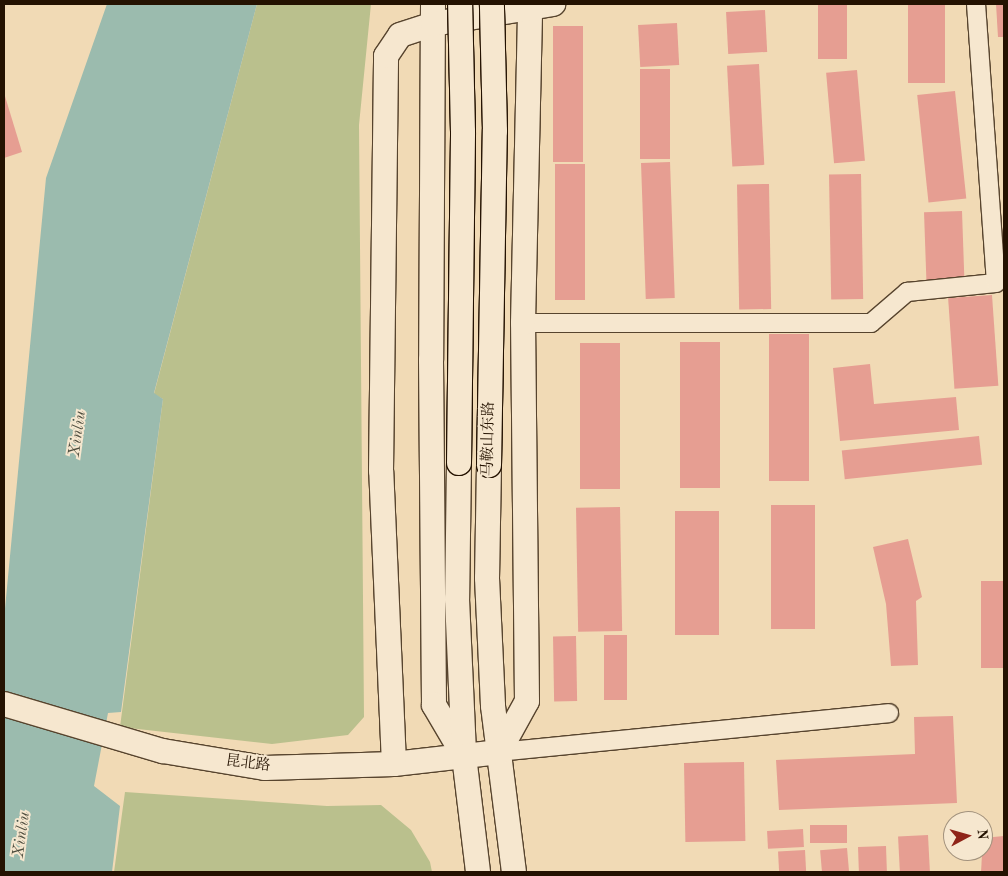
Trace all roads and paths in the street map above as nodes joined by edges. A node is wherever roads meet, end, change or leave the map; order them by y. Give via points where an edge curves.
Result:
1 (460, 4) edge
2 (492, 4) edge
3 (976, 4) edge
4 (538, 5) edge
5 (433, 14) edge
6 (523, 322) junction
7 (4, 704) edge
8 (889, 713) dead end
9 (499, 752) junction
10 (464, 756) junction
11 (394, 764) junction
12 (478, 872) edge
13 (514, 872) edge

1 - 10 main road, 马鞍山东路, bridge via 463,132 457,599
2 - 9 main road, 马鞍山东路, bridge via 495,131 488,578 493,706
3 - 6 street via 996,283 907,292 871,323
4 - 5 main road
4 - 6 main road
5 - 10 main road via 431,360 434,704
5 - 11 main road via 400,35 386,56 382,471
6 - 9 main road via 527,700
7 - 11 main road, 昆北路 via 163,751 265,768
8 - 9 street
9 - 10 main road, 昆北路
9 - 13 main road, 马鞍山东路
10 - 11 main road, 昆北路
10 - 12 main road, 马鞍山东路

